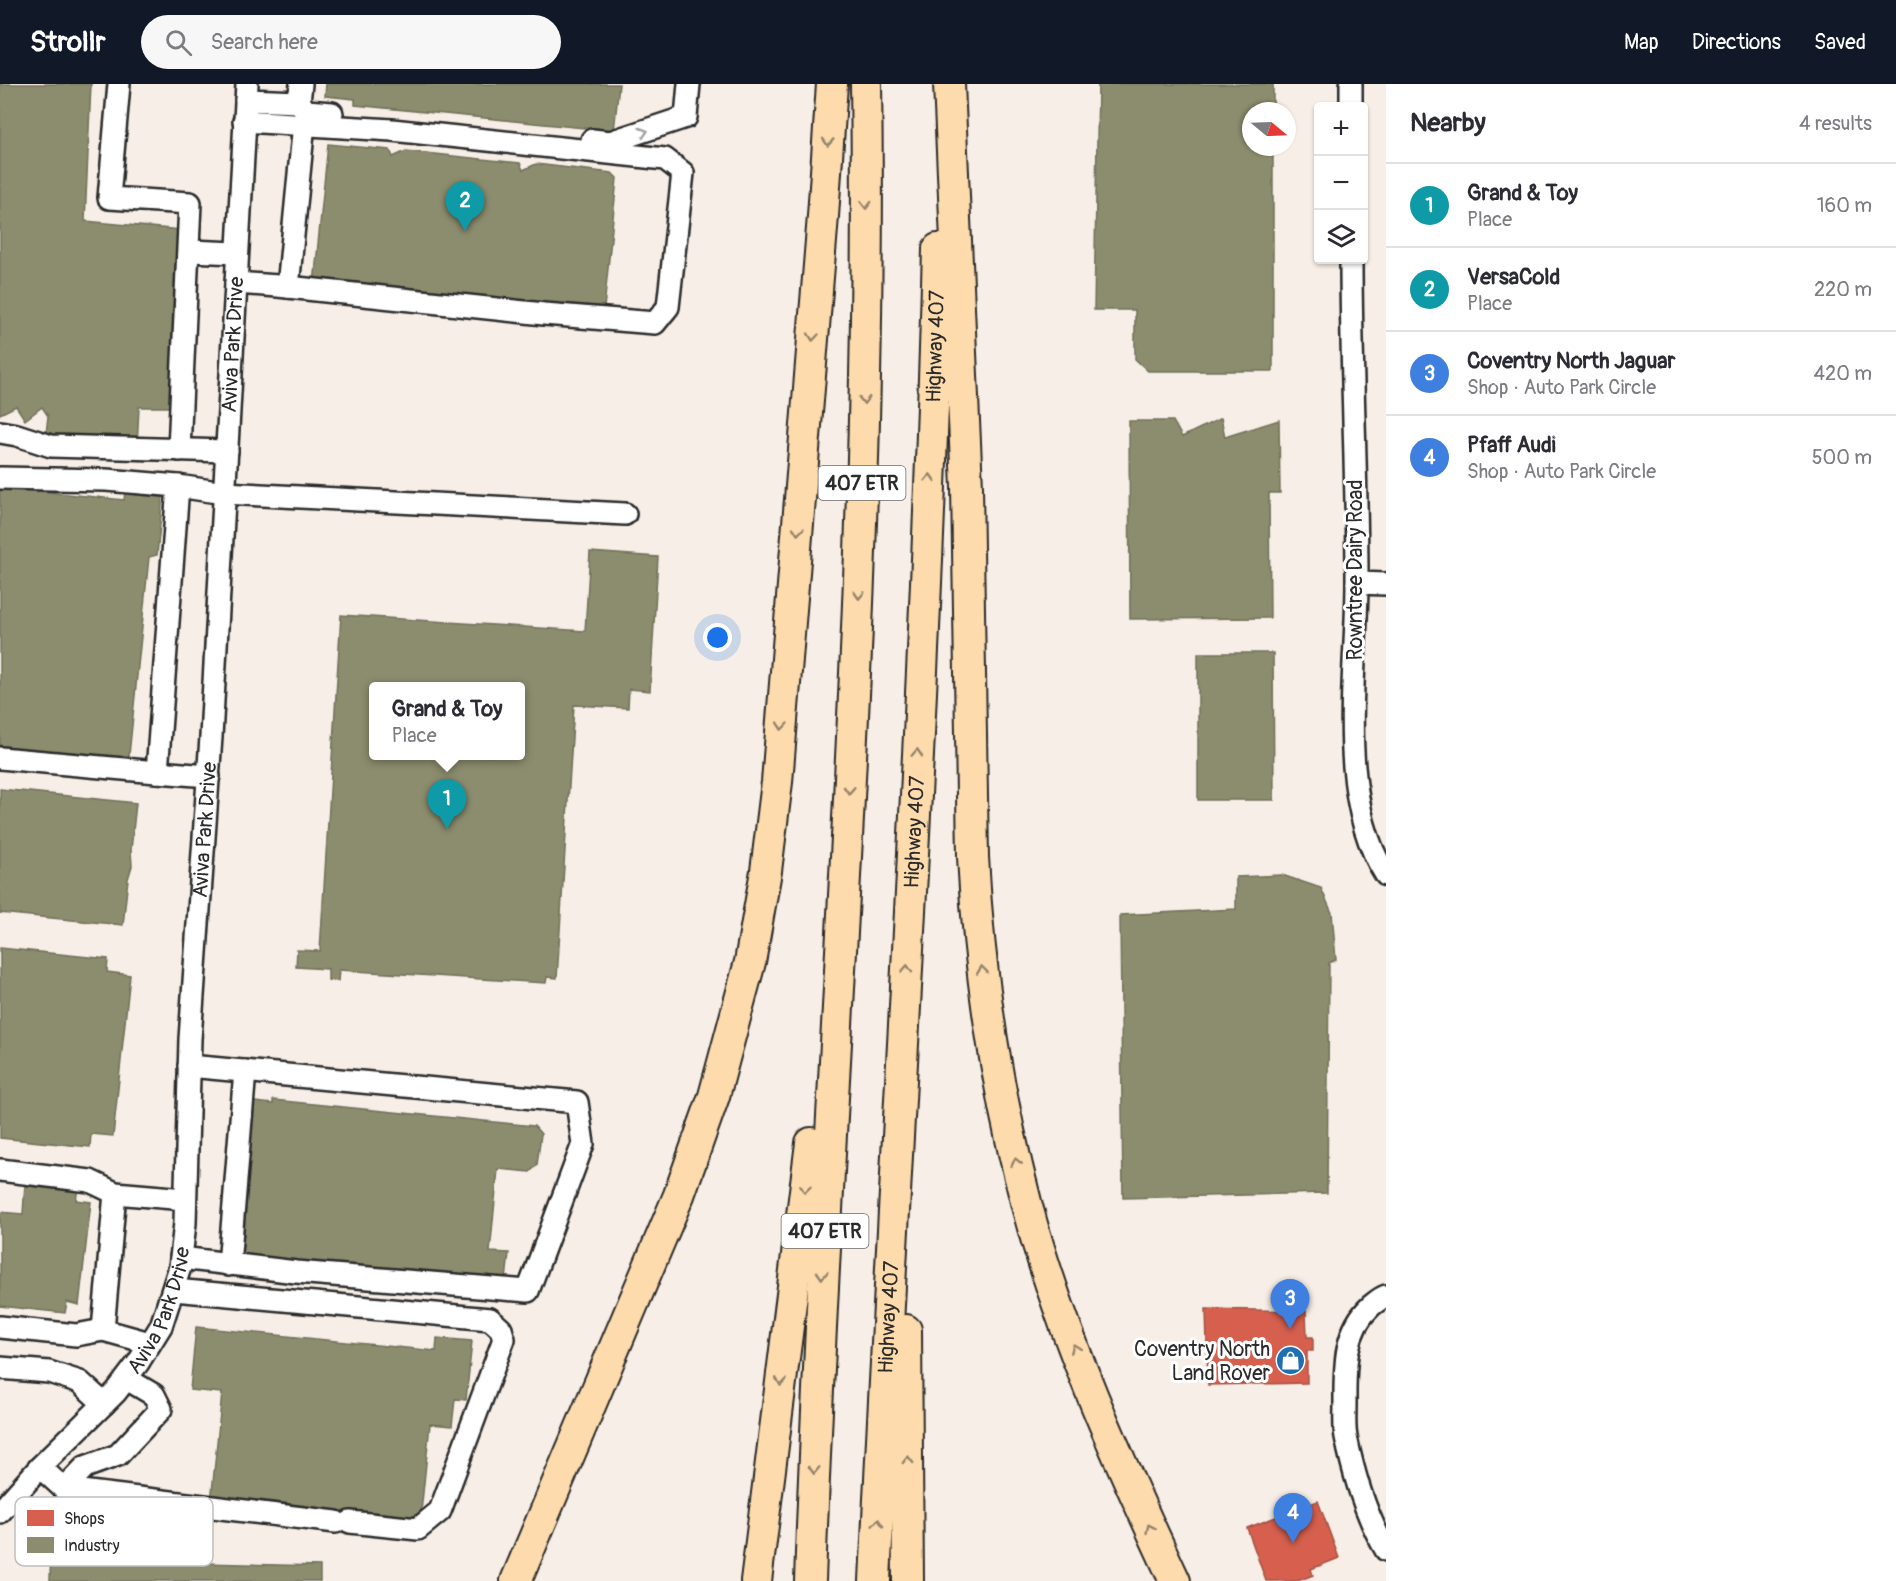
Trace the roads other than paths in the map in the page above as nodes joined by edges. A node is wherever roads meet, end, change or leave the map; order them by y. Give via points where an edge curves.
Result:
1 (119, 84) edge
2 (689, 84) edge
3 (832, 84) edge
4 (866, 84) edge
5 (942, 84) edge
6 (949, 84) edge
7 (1351, 84) edge
8 (246, 92) edge
9 (300, 93) edge
10 (1351, 102) edge
11 (244, 121) junction
12 (304, 123) junction
13 (189, 251) junction
14 (237, 253) junction
15 (1351, 264) edge
16 (236, 283) junction
17 (288, 287) junction
18 (0, 432) edge
19 (179, 450) junction
20 (227, 451) junction
21 (0, 478) edge
22 (178, 486) junction
23 (224, 493) junction
24 (625, 514) dead end
25 (1357, 583) junction
26 (1386, 584) edge
27 (0, 758) edge
28 (157, 772) junction
29 (208, 776) junction
30 (1386, 875) edge
31 (844, 881) junction
32 (904, 1027) junction
33 (189, 1066) junction
34 (244, 1071) junction
35 (0, 1170) edge
36 (115, 1193) junction
37 (185, 1198) junction
38 (181, 1258) junction
39 (229, 1265) junction
40 (174, 1290) junction
41 (1386, 1296) edge
42 (0, 1327) edge
43 (103, 1330) junction
44 (150, 1343) junction
45 (0, 1368) edge
46 (127, 1378) junction
47 (104, 1404) junction
48 (40, 1467) junction
49 (64, 1489) junction
50 (132, 1497) edge
51 (213, 1507) edge
52 (0, 1512) edge
53 (1386, 1550) edge
54 (516, 1581) edge
55 (756, 1581) edge
56 (810, 1581) edge
57 (875, 1581) edge
58 (908, 1581) edge
59 (1175, 1581) edge

1 - 13 street via 109,198 190,203
9 -> 2 street via 306,111 610,142 686,117
3 -> 54 highway via 777,782 750,962 714,1096 679,1195
4 -> 31 highway, 407 ETR via 863,455
32 -> 5 highway, Highway 407 / 407 ETR via 934,391
59 -> 6 highway via 1096,1401 1050,1279 1016,1161 987,1008 976,909 967,487
7 - 10 street
8 - 9 street
8 - 11 street, Aviva Park Drive
11 - 12 street
11 - 14 street, Aviva Park Drive
12 - 17 street
12 - 17 street via 665,159 683,173 668,308 655,323
13 - 14 street
13 - 19 street
14 - 16 street, Aviva Park Drive
15 - 25 street, Rowntree Dairy Road
16 - 17 street
16 - 20 street, Aviva Park Drive
18 - 19 street via 51,446
19 - 20 street
20 - 23 street, Aviva Park Drive
21 - 22 street
22 - 23 street
22 - 28 street
23 - 24 street
23 - 29 street, Aviva Park Drive
25 - 26 street
25 - 30 street, Rowntree Dairy Road via 1356,792 1365,830
27 - 28 street
28 - 29 street
29 - 33 street, Aviva Park Drive
31 -> 55 highway
31 -> 56 highway, 407 ETR
57 -> 32 highway, Highway 407 / 407 ETR
58 -> 32 highway
33 - 34 street
33 - 37 street, Aviva Park Drive
34 - 39 street
34 - 39 street via 577,1102 583,1144 528,1292
35 - 36 street via 90,1180
36 - 37 street
36 - 43 street
37 - 38 street, Aviva Park Drive
38 - 39 street
38 - 40 street, Aviva Park Drive
40 - 44 street, Aviva Park Drive via 161,1326
40 - 51 street via 490,1319 501,1329 504,1339 440,1511 418,1529
41 - 53 street via 1361,1315 1352,1334 1345,1384 1345,1434 1353,1468
42 - 43 street via 76,1335
43 - 44 street
44 - 46 street, Aviva Park Drive
45 - 47 street via 49,1372 80,1382
46 - 47 street, Aviva Park Drive
46 - 49 street via 154,1395 161,1409 118,1455 85,1467
47 - 48 street, Aviva Park Drive
48 - 49 street
48 - 52 street, Aviva Park Drive
49 - 50 street

